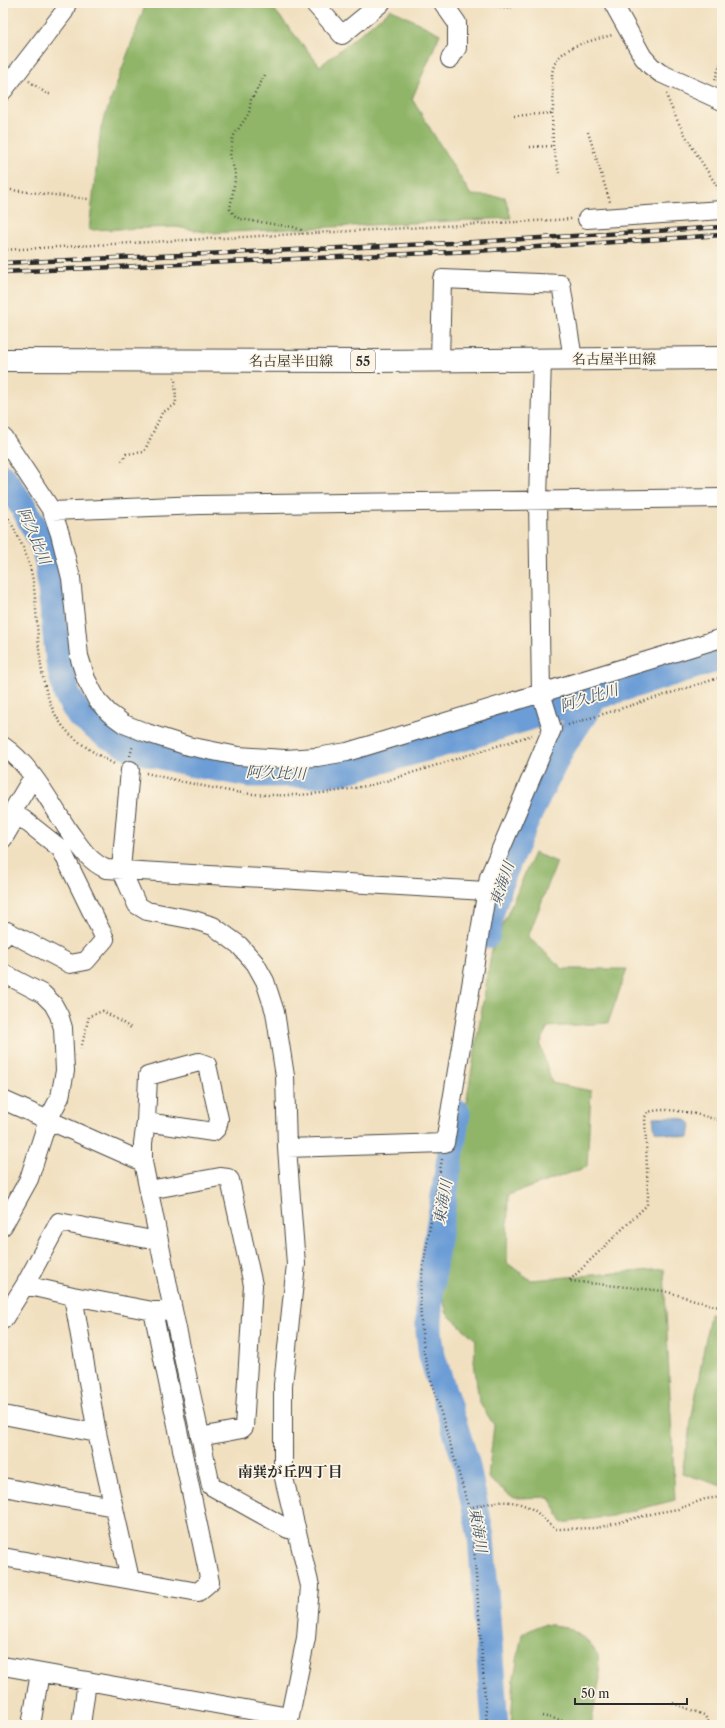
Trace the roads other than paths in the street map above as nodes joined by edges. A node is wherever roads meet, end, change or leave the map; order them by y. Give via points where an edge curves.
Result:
1 (68, 3) edge
2 (314, 3) edge
3 (381, 3) edge
4 (443, 3) edge
5 (612, 3) edge
6 (450, 59) dead end
7 (3, 91) edge
8 (715, 98) edge
9 (722, 210) edge
10 (586, 219) road end
11 (722, 358) edge
12 (542, 359) junction
13 (573, 359) junction
14 (3, 360) edge
15 (440, 360) junction
16 (3, 437) edge
17 (722, 498) edge
18 (538, 500) junction
19 (52, 511) junction
20 (722, 638) edge
21 (541, 693) junction
22 (3, 746) edge
23 (128, 769) road end
24 (33, 777) junction
25 (16, 817) junction
26 (3, 839) edge
27 (121, 869) junction
28 (486, 891) junction
29 (3, 938) edge
30 (3, 973) edge
31 (3, 1100) edge
32 (48, 1120) junction
33 (146, 1122) junction
34 (287, 1148) junction
35 (143, 1162) junction
36 (148, 1190) junction
37 (4, 1220) edge
38 (158, 1238) junction
39 (25, 1285) junction
40 (73, 1296) junction
41 (173, 1310) junction
42 (153, 1311) junction
43 (3, 1320) edge
44 (3, 1415) edge
45 (97, 1433) junction
46 (200, 1437) junction
47 (3, 1487) edge
48 (114, 1507) junction
49 (296, 1527) junction
50 (3, 1557) edge
51 (130, 1579) junction
52 (3, 1666) edge
53 (40, 1673) junction
54 (87, 1681) junction
55 (288, 1721) edge
56 (31, 1725) edge
57 (81, 1725) edge

1 - 7 street via 64,12
2 - 3 street via 342,35
4 - 6 street via 457,24 457,48
5 - 8 street via 643,57 660,73
9 - 10 street
11 - 13 main road, 名古屋半田線 / 55
12 - 13 main road, 名古屋半田線 / 55
12 - 15 main road, 名古屋半田線 / 55
12 - 18 street
13 - 15 street via 561,284 442,279
14 - 15 main road, 名古屋半田線 / 55
16 - 19 street
17 - 18 street
18 - 19 street via 200,505
18 - 21 street
19 - 21 street via 71,578 79,656 86,679 97,700 124,724 188,746 238,756 285,759 317,757 378,744
20 - 21 street
21 - 28 street via 552,729 489,877
22 - 24 street via 24,764
23 - 27 street
24 - 25 street via 15,808
24 - 27 street via 84,853 97,865 106,869
25 - 26 street
25 - 29 street via 23,819 61,849 105,939 86,961 70,964 7,931
27 - 28 street
27 - 34 street via 137,905 147,911 213,926 239,945 255,963 265,981 275,1012 285,1076
28 - 34 street via 444,1143
30 - 32 street via 43,994 53,1004 63,1028 65,1071 60,1097
31 - 32 street
32 - 35 street
32 - 37 street via 29,1179
33 - 33 street via 213,1132 219,1119 207,1065 199,1062 148,1076
33 - 35 street
34 - 49 street via 296,1264 283,1385 283,1474
35 - 36 street
36 - 38 street
36 - 46 street via 220,1177 228,1178 253,1285 244,1427
38 - 39 street via 147,1239 59,1222
38 - 41 street
39 - 40 street
39 - 43 street
40 - 42 street
40 - 45 street
41 - 42 street
41 - 46 street
42 - 51 street via 210,1582 198,1592
44 - 45 street
45 - 48 street
46 - 49 street via 211,1486 288,1529
47 - 48 street
48 - 51 street
49 - 55 street via 310,1586 306,1638
50 - 51 street
52 - 53 street
53 - 54 street
53 - 56 street
54 - 55 street
54 - 57 street

